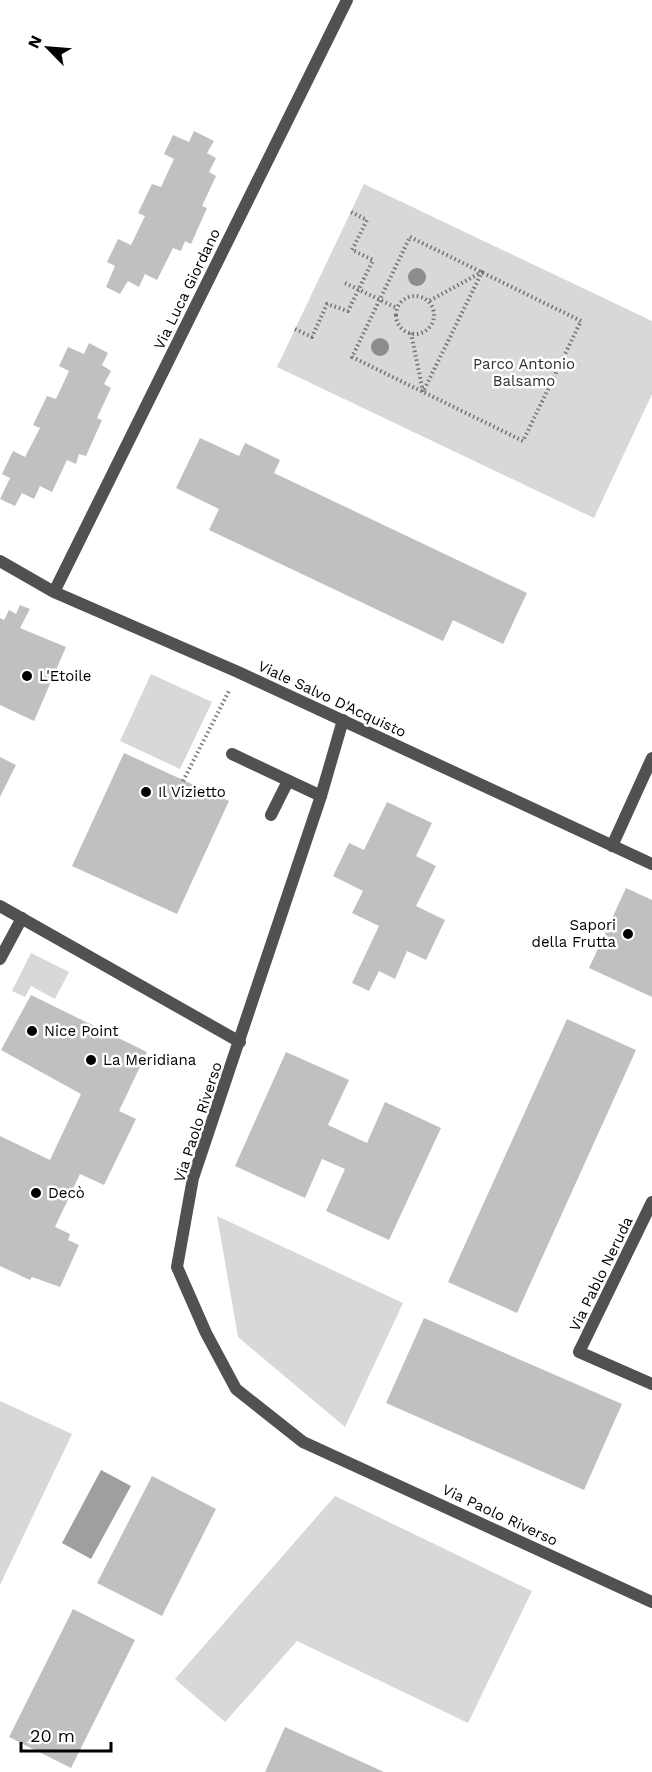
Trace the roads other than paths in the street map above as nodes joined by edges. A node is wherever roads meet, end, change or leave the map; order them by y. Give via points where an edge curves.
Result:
1 (347, 0) edge
2 (0, 561) edge
3 (54, 592) junction
4 (343, 720) junction
5 (232, 754) dead end
6 (652, 758) edge
7 (288, 781) junction
8 (321, 796) junction
9 (271, 815) dead end
10 (612, 846) junction
11 (652, 864) edge
12 (0, 906) edge
13 (21, 918) junction
14 (0, 959) edge
15 (240, 1042) junction
16 (652, 1202) edge
17 (652, 1384) edge
18 (652, 1602) edge

1 - 3 street, Via Luca Giordano
2 - 3 street, Viale Salvo D'Acquisto
3 - 4 street, Viale Salvo D'Acquisto
4 - 8 street, Via Paolo Riverso
4 - 10 street, Viale Salvo D'Acquisto
5 - 7 street
6 - 10 street
7 - 8 street
7 - 9 street
8 - 15 street, Via Paolo Riverso
10 - 11 street, Viale Salvo D'Acquisto
12 - 13 street
13 - 14 street
13 - 15 street
15 - 18 street, Via Paolo Riverso via 193,1178 177,1267 236,1389 303,1442
16 - 17 street, Via Pablo Neruda via 579,1352

